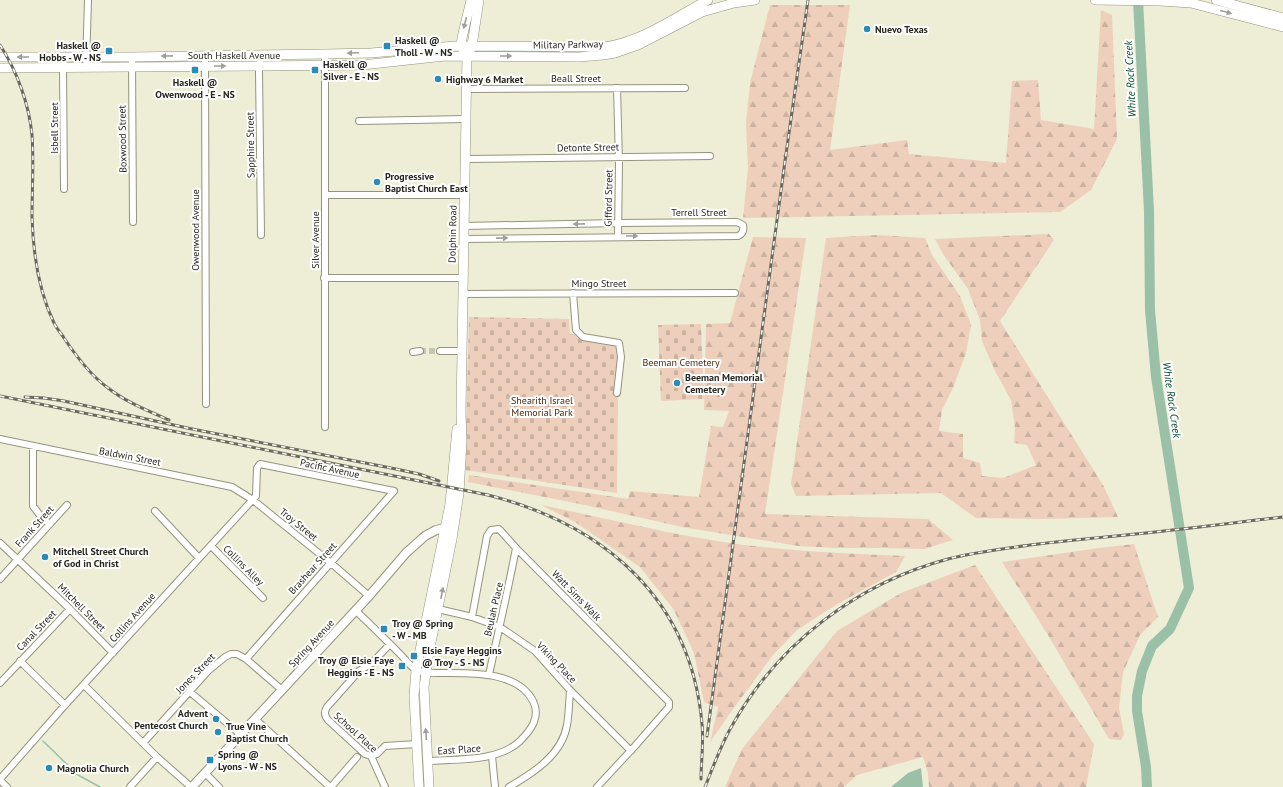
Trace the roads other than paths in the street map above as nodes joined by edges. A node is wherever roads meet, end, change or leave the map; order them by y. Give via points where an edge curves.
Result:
1 (88, 0) edge
2 (471, 0) edge
3 (479, 0) edge
4 (708, 0) edge
5 (755, 0) edge
6 (1095, 0) edge
7 (1099, 0) edge
8 (1216, 0) edge
9 (1160, 1) edge
10 (696, 6) edge
11 (1283, 18) edge
12 (1283, 28) edge
13 (461, 46) junction
14 (472, 46) junction
15 (371, 53) junction
16 (325, 54) junction
17 (261, 55) junction
18 (87, 56) junction
19 (204, 56) junction
20 (467, 56) junction
21 (0, 57) edge
22 (63, 57) junction
23 (132, 61) junction
24 (371, 64) junction
25 (325, 65) junction
26 (86, 66) junction
27 (204, 66) junction
28 (260, 66) junction
29 (63, 67) junction
30 (0, 68) edge
31 (617, 88) junction
32 (685, 88) dead end
33 (466, 89) junction
34 (466, 119) junction
35 (358, 121) dead end
36 (710, 156) dead end
37 (618, 157) junction
38 (465, 159) junction
39 (64, 189) dead end
40 (325, 195) junction
41 (464, 195) junction
42 (133, 222) dead end
43 (618, 223) junction
44 (464, 226) junction
45 (261, 234) dead end
46 (618, 236) junction
47 (463, 239) junction
48 (324, 278) junction
49 (463, 278) junction
50 (573, 293) junction
51 (735, 293) dead end
52 (462, 294) junction
53 (440, 351) tunnel mouth
54 (462, 351) junction
55 (617, 393) dead end
56 (206, 404) dead end
57 (325, 427) dead end
58 (0, 439) edge
59 (33, 446) junction
60 (394, 491) joint
61 (253, 500) junction
62 (67, 505) dead end
63 (155, 511) dead end
64 (50, 524) junction
65 (450, 527) junction
66 (0, 543) edge
67 (211, 546) junction
68 (516, 548) junction
69 (200, 558) junction
70 (18, 559) junction
71 (331, 563) junction
72 (0, 579) edge
73 (369, 596) junction
74 (263, 598) dead end
75 (429, 607) junction
76 (70, 609) junction
77 (438, 609) junction
78 (355, 610) junction
79 (472, 617) junction
80 (500, 627) junction
81 (390, 644) junction
82 (113, 653) junction
83 (246, 659) junction
84 (20, 661) junction
85 (421, 671) junction
86 (489, 675) junction
87 (0, 683) edge
88 (84, 685) junction
89 (282, 690) junction
90 (570, 690) junction
91 (190, 692) junction
92 (65, 705) junction
93 (255, 719) junction
94 (240, 734) junction
95 (143, 743) junction
96 (417, 744) junction
97 (632, 750) junction
98 (371, 756) junction
99 (492, 756) junction
100 (157, 757) junction
101 (357, 757) dead end
102 (428, 761) junction
103 (204, 773) junction
104 (0, 780) edge
105 (7, 787) edge
106 (130, 787) edge
107 (191, 787) edge
108 (219, 787) edge
109 (330, 787) edge
110 (386, 787) edge
111 (419, 787) edge
112 (429, 787) edge
113 (495, 787) edge
114 (509, 787) edge
115 (597, 787) edge

1 - 18 street
2 -> 13 main road
3 - 14 main road, Dolphin Road
4 - 10 main road, Military Parkway
5 - 10 main road, Military Parkway
6 - 7 main road
7 - 9 main road
8 - 11 main road
9 -> 12 main road via 1191,3
10 - 14 main road, Military Parkway via 643,36 605,47
20 -> 10 main road, Military Parkway via 579,56 615,53 646,41
13 - 14 main road, Military Parkway
13 - 15 main road, South Haskell Avenue
13 - 20 main road
14 - 20 main road, Dolphin Road
15 -> 16 main road, South Haskell Avenue
15 - 24 main road
16 - 17 main road, South Haskell Avenue
16 - 25 street, Silver Avenue
17 - 19 main road, South Haskell Avenue
17 - 28 street, Sapphire Street
18 - 22 main road, South Haskell Avenue
18 - 23 main road, South Haskell Avenue
18 - 26 street
19 -> 23 main road, South Haskell Avenue
19 - 27 street, Owenwood Avenue
20 - 24 main road, South Haskell Avenue
20 - 33 main road, Dolphin Road
22 -> 21 main road, South Haskell Avenue
22 - 29 main road
23 - 26 main road, South Haskell Avenue
23 - 27 main road, South Haskell Avenue
23 - 42 street, Boxwood Street
24 - 25 main road, South Haskell Avenue
25 - 28 main road, South Haskell Avenue
25 - 40 street, Silver Avenue
26 - 29 main road, South Haskell Avenue
27 -> 28 main road, South Haskell Avenue
27 - 56 street, Owenwood Avenue
28 - 45 street, Sapphire Street
29 - 30 main road, South Haskell Avenue
29 - 39 street, Isbell Street
31 - 32 street, Beall Street
31 - 33 street, Beall Street
31 - 37 street, Gifford Street
33 - 34 main road, Dolphin Road
34 - 35 street
34 - 38 main road, Dolphin Road
36 - 37 street, Detonte Street
37 - 38 street, Detonte Street
37 - 43 street, Gifford Street
38 - 41 main road, Dolphin Road
40 - 41 street
40 - 48 street, Silver Avenue
41 - 44 main road, Dolphin Road
43 -> 44 street, Terrell Street
43 - 46 street, Gifford Street
46 -> 43 street, Terrell Street via 738,236 744,230 743,225 737,222
44 - 47 main road, Dolphin Road
47 -> 46 street, Terrell Street
47 - 49 main road, Dolphin Road
48 - 49 street
48 - 57 street, Silver Avenue
49 - 52 main road, Dolphin Road
50 - 51 street, Mingo Street
50 - 52 street, Mingo Street
50 - 55 street via 576,330 583,337 619,343 621,357
52 - 54 main road, Dolphin Road
53 - 54 street
54 - 65 main road, Dolphin Road via 459,492
58 - 59 street, Baldwin Street
59 - 61 street, Baldwin Street via 232,486
59 - 64 street via 33,506
60 - 61 street, Pacific Avenue via 262,464 256,468 257,494
60 - 71 street, Brashear Street
61 - 67 street, Collins Avenue
61 - 71 street, Troy Street
62 - 64 street, Frank Street
63 - 69 street
64 - 70 street, Frank Street
65 - 73 street, Spring Avenue via 421,540 406,553
65 - 75 main road
77 -> 65 main road
66 - 70 street, Mitchell Street
67 - 69 street, Collins Avenue
67 - 74 street, Collins Alley
68 - 79 street, Watt Sims Walk via 499,529 488,532
68 - 80 street, Beulah Place
68 - 97 street, Watt Sims Walk via 669,702 669,707
69 - 82 street, Collins Avenue
70 - 72 street, Frank Street
70 - 76 street, Mitchell Street
71 - 73 street, Troy Street
71 - 83 street, Brashear Street
73 - 78 street, Spring Avenue
75 - 77 street, Viking Place
75 - 85 main road
76 - 82 street, Mitchell Street
76 - 84 street, Canal Street
77 - 79 street, Viking Place
77 - 85 main road
78 - 81 street
78 - 89 street, Spring Avenue
79 - 80 street, Viking Place
80 - 86 street, Beulah Place
80 - 90 street, Viking Place via 535,651
81 - 85 street
81 - 98 street, School Place via 372,663 359,671 325,712 328,720 364,754
82 - 88 street, Collins Avenue
83 - 89 street
83 - 91 street, Jones Street via 237,654 225,657 208,671
84 - 87 street, Canal Street
84 - 92 street
85 - 86 street, East Place
85 - 96 main road via 414,696
102 -> 85 main road
86 - 99 street, East Place via 508,680 522,688 530,696 536,710 534,724 523,738 504,752
88 - 92 street, Collins Avenue
88 - 95 street
89 - 93 street, Spring Avenue
90 - 97 street, Viking Place
90 - 114 street via 567,726 560,744 531,774
91 - 94 street
91 - 95 street, Jones Street
92 - 104 street, Collins Avenue
93 - 94 street, Spring Avenue
93 - 109 street
94 - 103 street, Spring Avenue
95 - 100 street
96 - 98 street via 385,746
96 - 111 main road
97 - 115 street
98 - 110 street, School Place
99 - 102 street, East Place
99 - 113 street
100 - 106 street
100 - 107 street
101 - 109 street
102 - 112 main road
103 - 107 street, Spring Avenue
103 - 108 street
104 - 105 street

